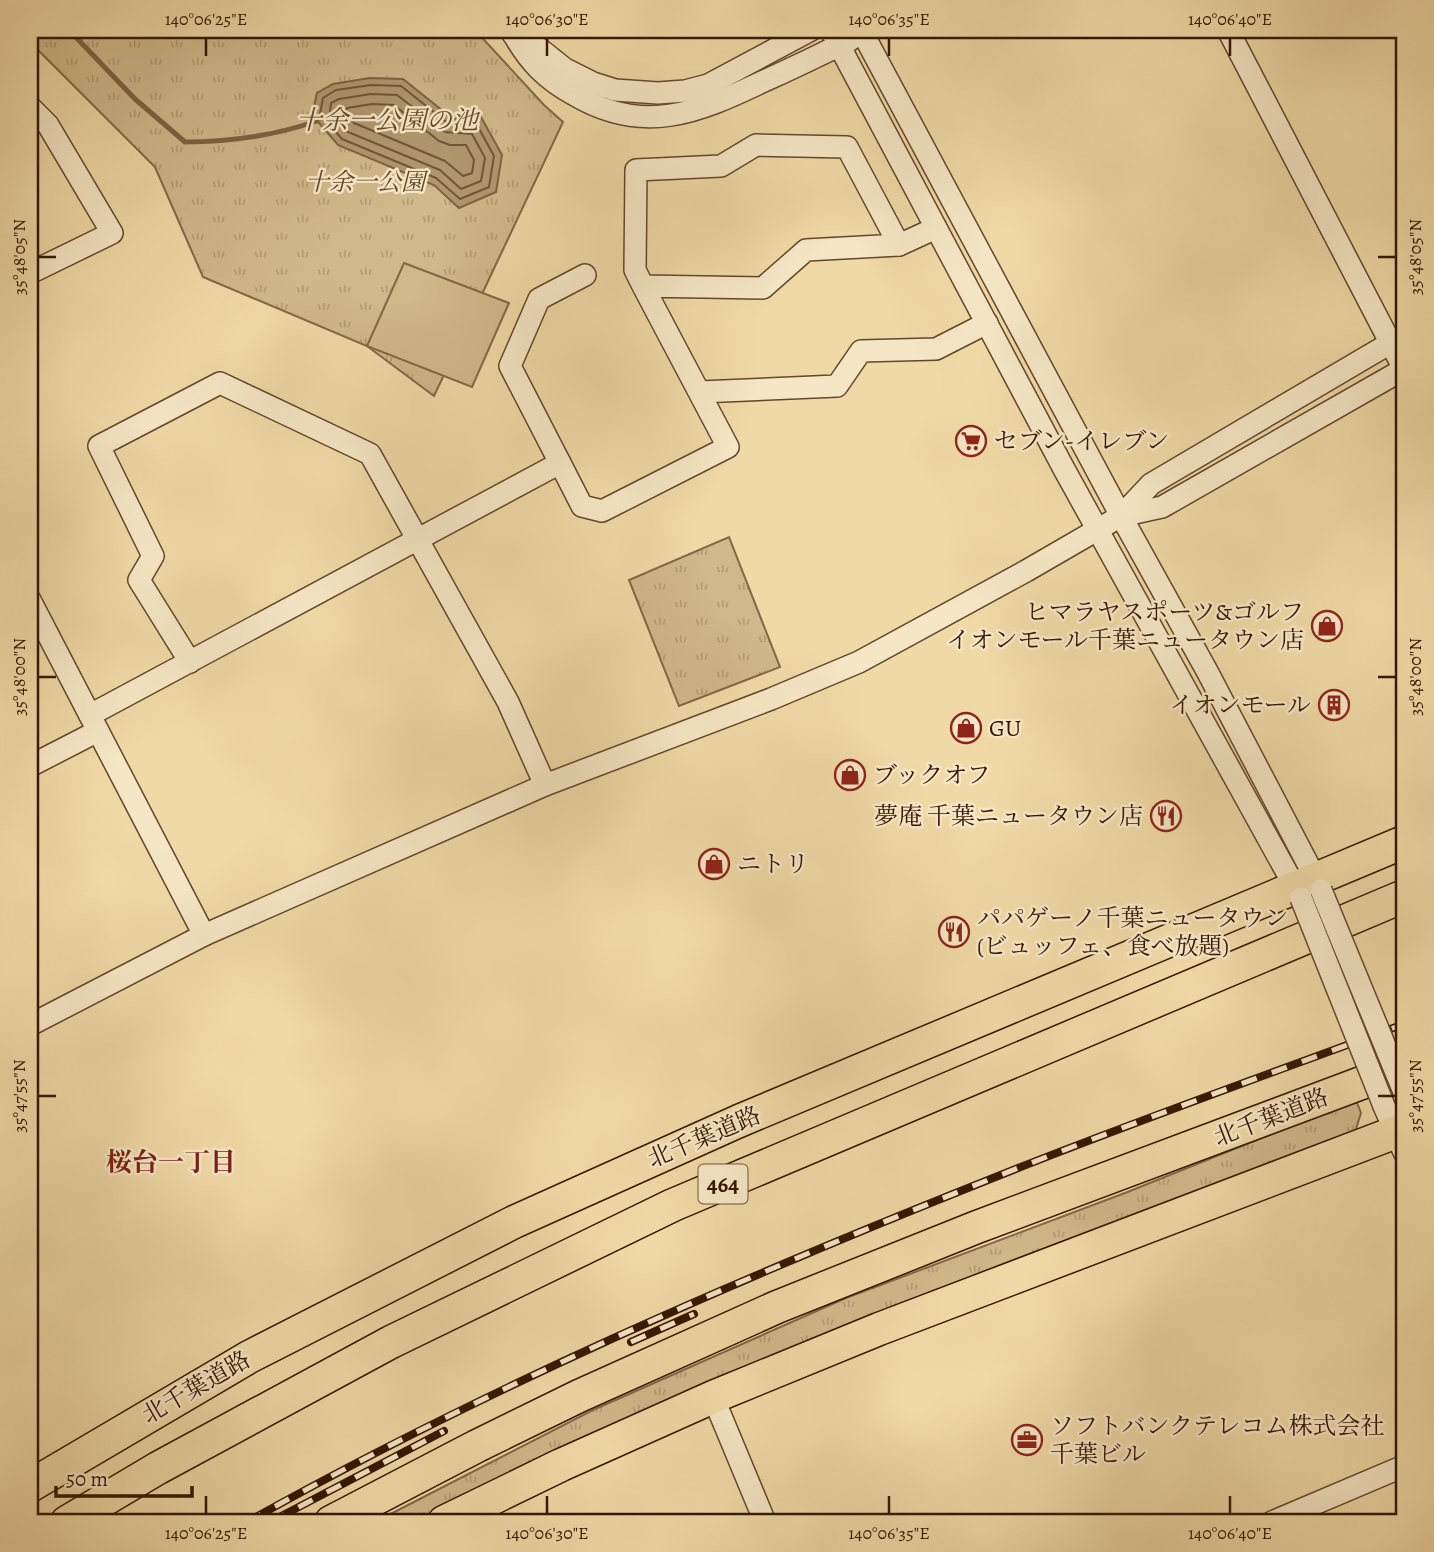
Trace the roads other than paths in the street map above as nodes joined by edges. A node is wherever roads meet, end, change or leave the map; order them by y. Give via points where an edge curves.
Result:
1 (811, 30) edge
2 (1228, 30) edge
3 (865, 31) edge
4 (512, 32) edge
5 (836, 37) edge
6 (30, 107) edge
7 (936, 228) junction
8 (899, 245) junction
9 (30, 273) edge
10 (585, 275) dead end
11 (643, 286) junction
12 (987, 323) junction
13 (1397, 339) edge
14 (1404, 369) edge
15 (700, 392) junction
16 (560, 463) junction
17 (1121, 516) junction
18 (1098, 530) junction
19 (419, 541) junction
20 (30, 600) edge
21 (190, 662) junction
22 (94, 723) junction
23 (30, 766) edge
24 (545, 785) junction
25 (1404, 842) edge
26 (1308, 888) junction
27 (1404, 896) edge
28 (204, 935) junction
29 (30, 1025) edge
30 (1404, 1067) edge
31 (1404, 1092) edge
32 (1397, 1130) edge
33 (713, 1396) junction
34 (1404, 1466) edge
35 (30, 1486) edge
36 (67, 1522) edge
37 (331, 1522) edge
38 (444, 1522) edge
39 (765, 1522) edge
40 (1272, 1522) edge

1 - 4 street via 708,85 658,93 615,90 593,83
2 - 13 street
3 - 5 street
3 - 17 street
4 - 5 street via 526,56 556,84 603,109 650,118 678,116 715,105
5 - 7 street
6 - 9 street via 48,125 112,233
7 - 8 street
7 - 12 street
8 - 11 street via 806,250 763,288
8 - 11 street via 847,147 756,145 721,166 636,170 635,270
10 - 16 street via 539,299 510,366
11 - 15 street
12 - 15 street via 936,349 860,351 837,386
12 - 18 street
13 - 14 street
13 - 17 street via 1151,484
14 - 17 street via 1162,508
15 - 16 street via 729,447 602,511 582,506
16 - 19 street
17 - 18 street
17 - 26 street via 1207,671
18 - 24 street via 859,662
18 - 26 street
19 - 21 street
19 - 21 street via 370,454 220,383 99,446 153,556 139,580
19 - 24 street via 508,702
20 - 22 street
21 - 22 street
22 - 23 street
22 - 28 street
24 - 28 street
25 - 26 highway, 北千葉道路 / 464
26 - 31 street, bridge
26 - 32 street, bridge
26 - 35 highway, 北千葉道路 / 464 via 752,1116 514,1222 249,1357
27 - 36 highway, 北千葉道路 / 464 via 673,1205 379,1348
28 - 29 street
30 - 37 highway, 北千葉道路 via 777,1307 579,1396
32 - 33 highway
33 - 38 highway
33 - 39 street
34 - 40 street

